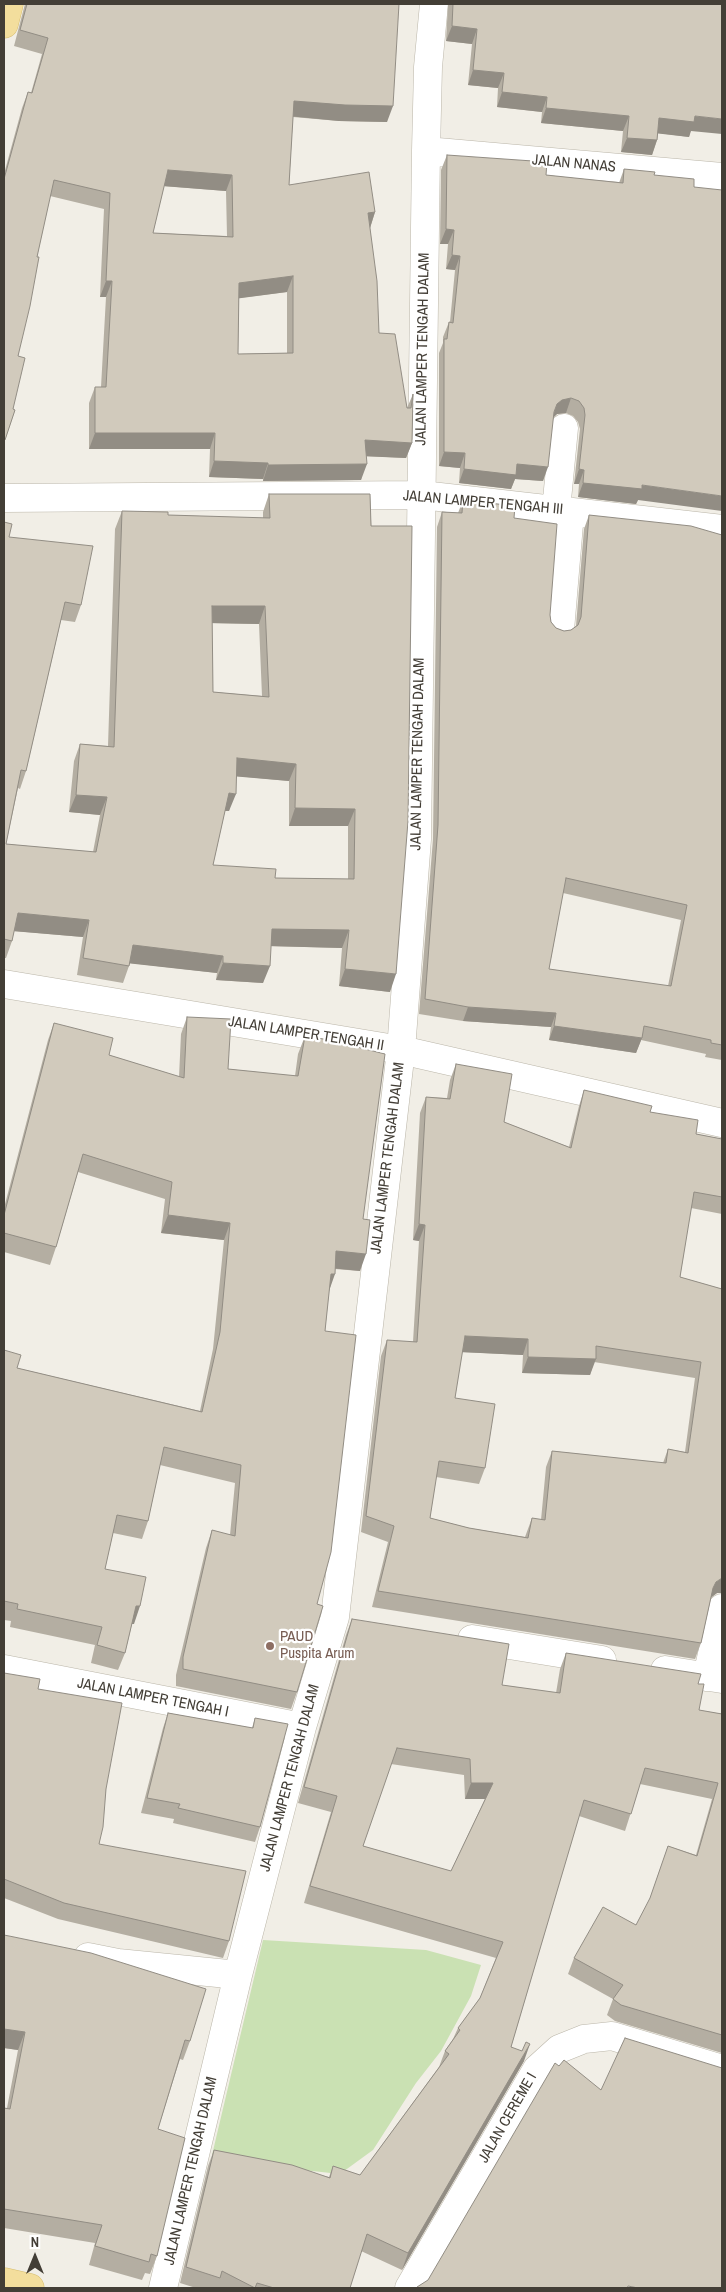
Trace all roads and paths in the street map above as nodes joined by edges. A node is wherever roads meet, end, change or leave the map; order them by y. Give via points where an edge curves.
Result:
1 (9, 4) edge
2 (434, 4) edge
3 (4, 24) edge
4 (426, 151) junction
5 (722, 177) edge
6 (564, 428) dead end
7 (422, 495) junction
8 (4, 498) edge
9 (563, 511) junction
10 (722, 529) edge
11 (560, 630) edge
12 (4, 984) edge
13 (401, 1050) junction
14 (722, 1122) edge
15 (722, 1608) edge
16 (335, 1617) junction
17 (364, 1621) edge
18 (451, 1635) edge
19 (4, 1669) edge
20 (715, 1678) edge
21 (302, 1726) junction
22 (61, 1951) edge
23 (238, 1975) junction
24 (722, 2069) edge
25 (4, 2282) edge
26 (30, 2288) edge
27 (163, 2288) edge
28 (409, 2288) edge

1 - 3 main road
2 - 4 street, JALAN LAMPER TENGAH DALAM via 428,67
4 - 5 street, JALAN NANAS
4 - 7 street, JALAN LAMPER TENGAH DALAM
6 - 9 street
7 - 8 street, JALAN LAMPER TENGAH III
7 - 9 street, JALAN LAMPER TENGAH III
7 - 13 street, JALAN LAMPER TENGAH DALAM via 418,839
9 - 10 street, JALAN LAMPER TENGAH III
9 - 11 street
12 - 13 street, JALAN LAMPER TENGAH II
13 - 14 street, JALAN LAMPER TENGAH II
13 - 16 street, JALAN LAMPER TENGAH DALAM
15 - 20 street
16 - 17 street
16 - 21 street, JALAN LAMPER TENGAH DALAM
18 - 20 street
19 - 21 street, JALAN LAMPER TENGAH I
21 - 23 street, JALAN LAMPER TENGAH DALAM
22 - 23 street via 118,1963
23 - 27 street, JALAN LAMPER TENGAH DALAM
24 - 28 street, JALAN CEREME I via 612,2036 584,2039 559,2049 537,2068
25 - 26 main road

